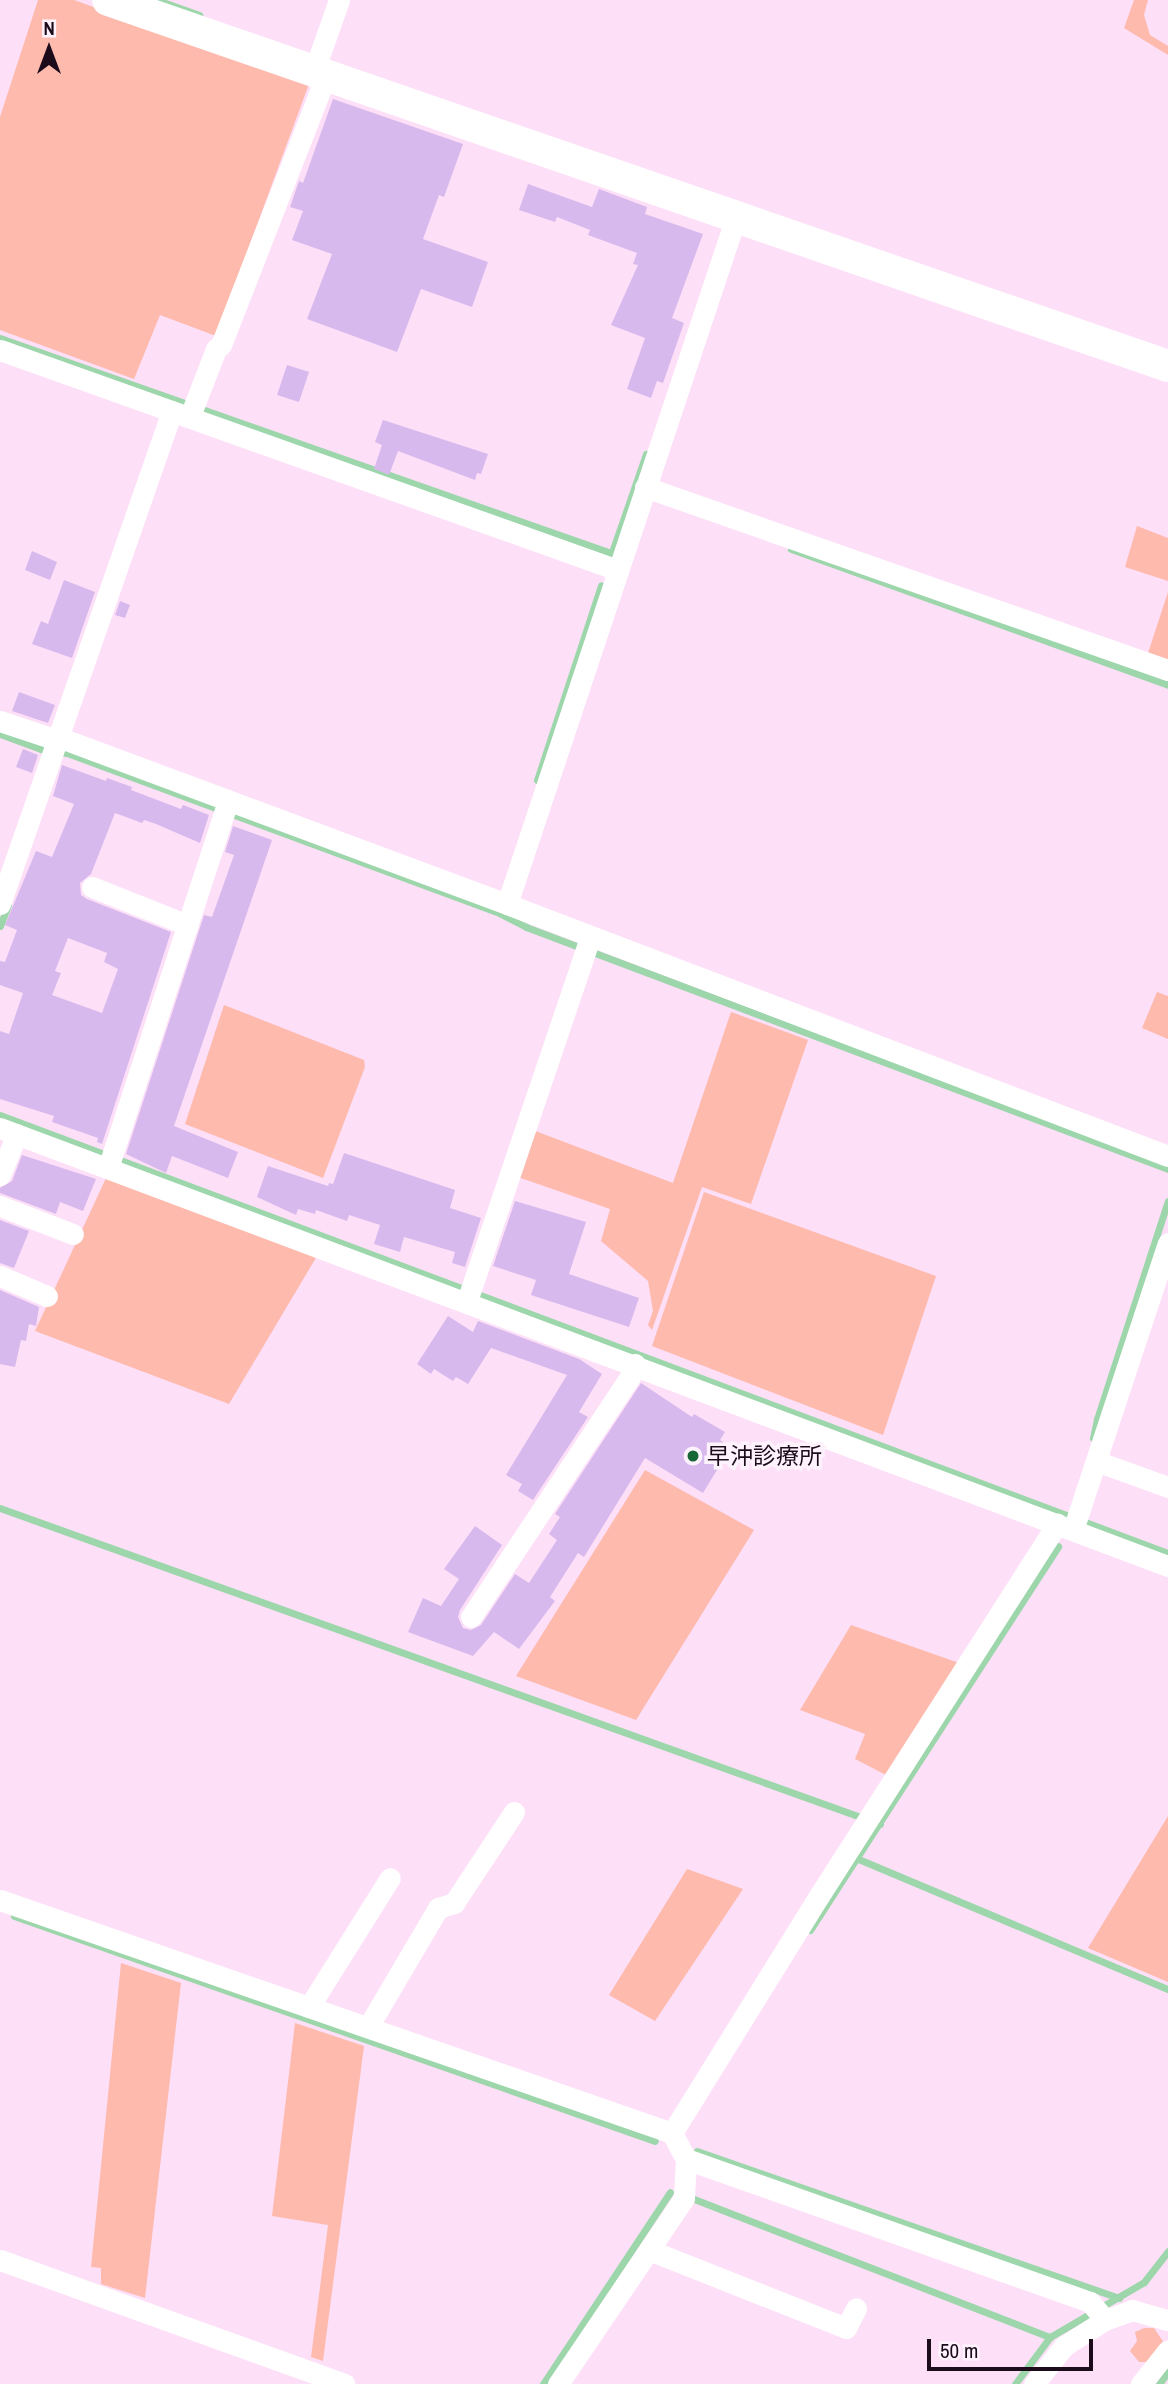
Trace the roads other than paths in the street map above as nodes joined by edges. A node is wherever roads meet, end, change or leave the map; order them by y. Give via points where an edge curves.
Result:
1 (108, 0) edge
2 (340, 0) edge
3 (320, 74) junction
4 (736, 217) junction
5 (0, 350) edge
6 (1168, 366) edge
7 (186, 409) junction
8 (645, 487) junction
9 (618, 570) junction
10 (1168, 670) edge
11 (0, 721) edge
12 (59, 744) junction
13 (226, 807) junction
14 (92, 887) dead end
15 (0, 904) edge
16 (507, 904) junction
17 (188, 925) junction
18 (587, 946) junction
19 (8, 1131) edge
20 (1168, 1156) edge
21 (111, 1161) junction
22 (0, 1175) edge
23 (0, 1206) edge
24 (73, 1234) dead end
25 (1168, 1243) edge
26 (0, 1276) edge
27 (469, 1294) junction
28 (47, 1296) dead end
29 (635, 1364) junction
30 (1096, 1461) junction
31 (1168, 1488) edge
32 (1071, 1523) junction
33 (1168, 1566) edge
34 (471, 1617) dead end
35 (514, 1812) dead end
36 (390, 1878) dead end
37 (0, 1900) edge
38 (309, 2007) junction
39 (368, 2027) junction
40 (672, 2133) junction
41 (686, 2159) junction
42 (649, 2250) junction
43 (0, 2260) edge
44 (856, 2308) dead end
45 (1100, 2313) junction
46 (1168, 2320) edge
47 (1168, 2350) edge
48 (344, 2384) edge
49 (558, 2384) edge
50 (1034, 2384) edge
51 (1141, 2384) edge

1 - 3 street
2 - 3 street
3 - 4 street
3 - 7 street via 221,345
4 - 6 street
4 - 8 street
5 - 7 street
7 - 9 street
7 - 12 street
8 - 9 street
8 - 10 street
9 - 16 street
11 - 12 street
12 - 13 street
12 - 15 street
13 - 16 street
13 - 17 street
14 - 17 street
16 - 18 street
17 - 21 street
18 - 20 street
18 - 27 street
19 - 21 street
19 - 22 street
21 - 27 street
23 - 24 street
25 - 30 street
26 - 28 street
27 - 29 street
29 - 32 street
29 - 34 street
30 - 31 street
30 - 32 street
32 - 33 street
32 - 40 street via 819,1896
35 - 39 street via 454,1903 438,1908
36 - 38 street
37 - 38 street
38 - 39 street
39 - 40 street
40 - 41 street
41 - 42 street via 684,2198
41 - 45 street
42 - 44 street via 846,2328
42 - 49 street
43 - 48 street
45 - 46 street via 1132,2310
45 - 50 street via 1064,2346
47 - 51 street

